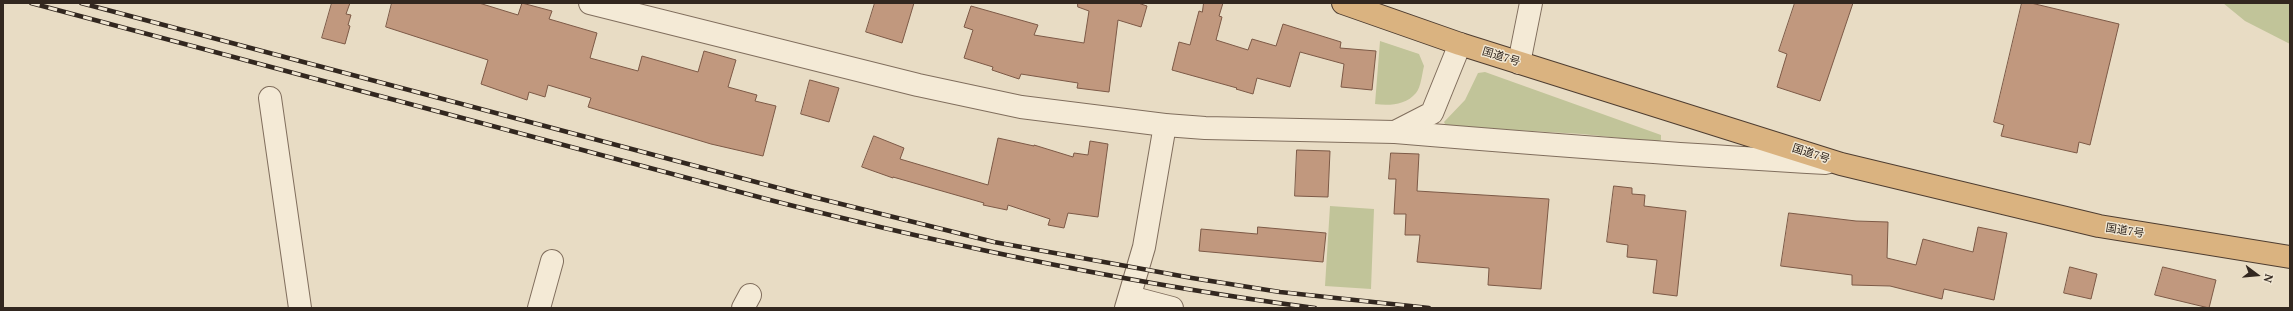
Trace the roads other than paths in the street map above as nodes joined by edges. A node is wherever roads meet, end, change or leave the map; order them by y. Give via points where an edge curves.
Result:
1 (590, 3) edge
2 (1343, 3) edge
3 (1531, 3) edge
4 (1460, 44) junction
5 (1518, 63) junction
6 (270, 98) dead end
7 (1164, 125) junction
8 (1394, 132) junction
9 (1841, 164) junction
10 (2290, 257) edge
11 (552, 261) dead end
12 (1128, 302) edge
13 (300, 308) edge
14 (539, 308) edge
15 (1172, 308) edge

1 - 7 street via 918,85 1021,107
2 - 4 highway, 国道7号
3 - 5 street
4 - 5 highway, 国道7号
4 - 8 street via 1432,113
5 - 9 highway, 国道7号
6 - 13 street
7 - 8 street
7 - 12 street via 1144,247
8 - 9 street via 1652,150 1711,157
9 - 10 highway, 国道7号 via 2099,226
11 - 14 street
12 - 15 street

